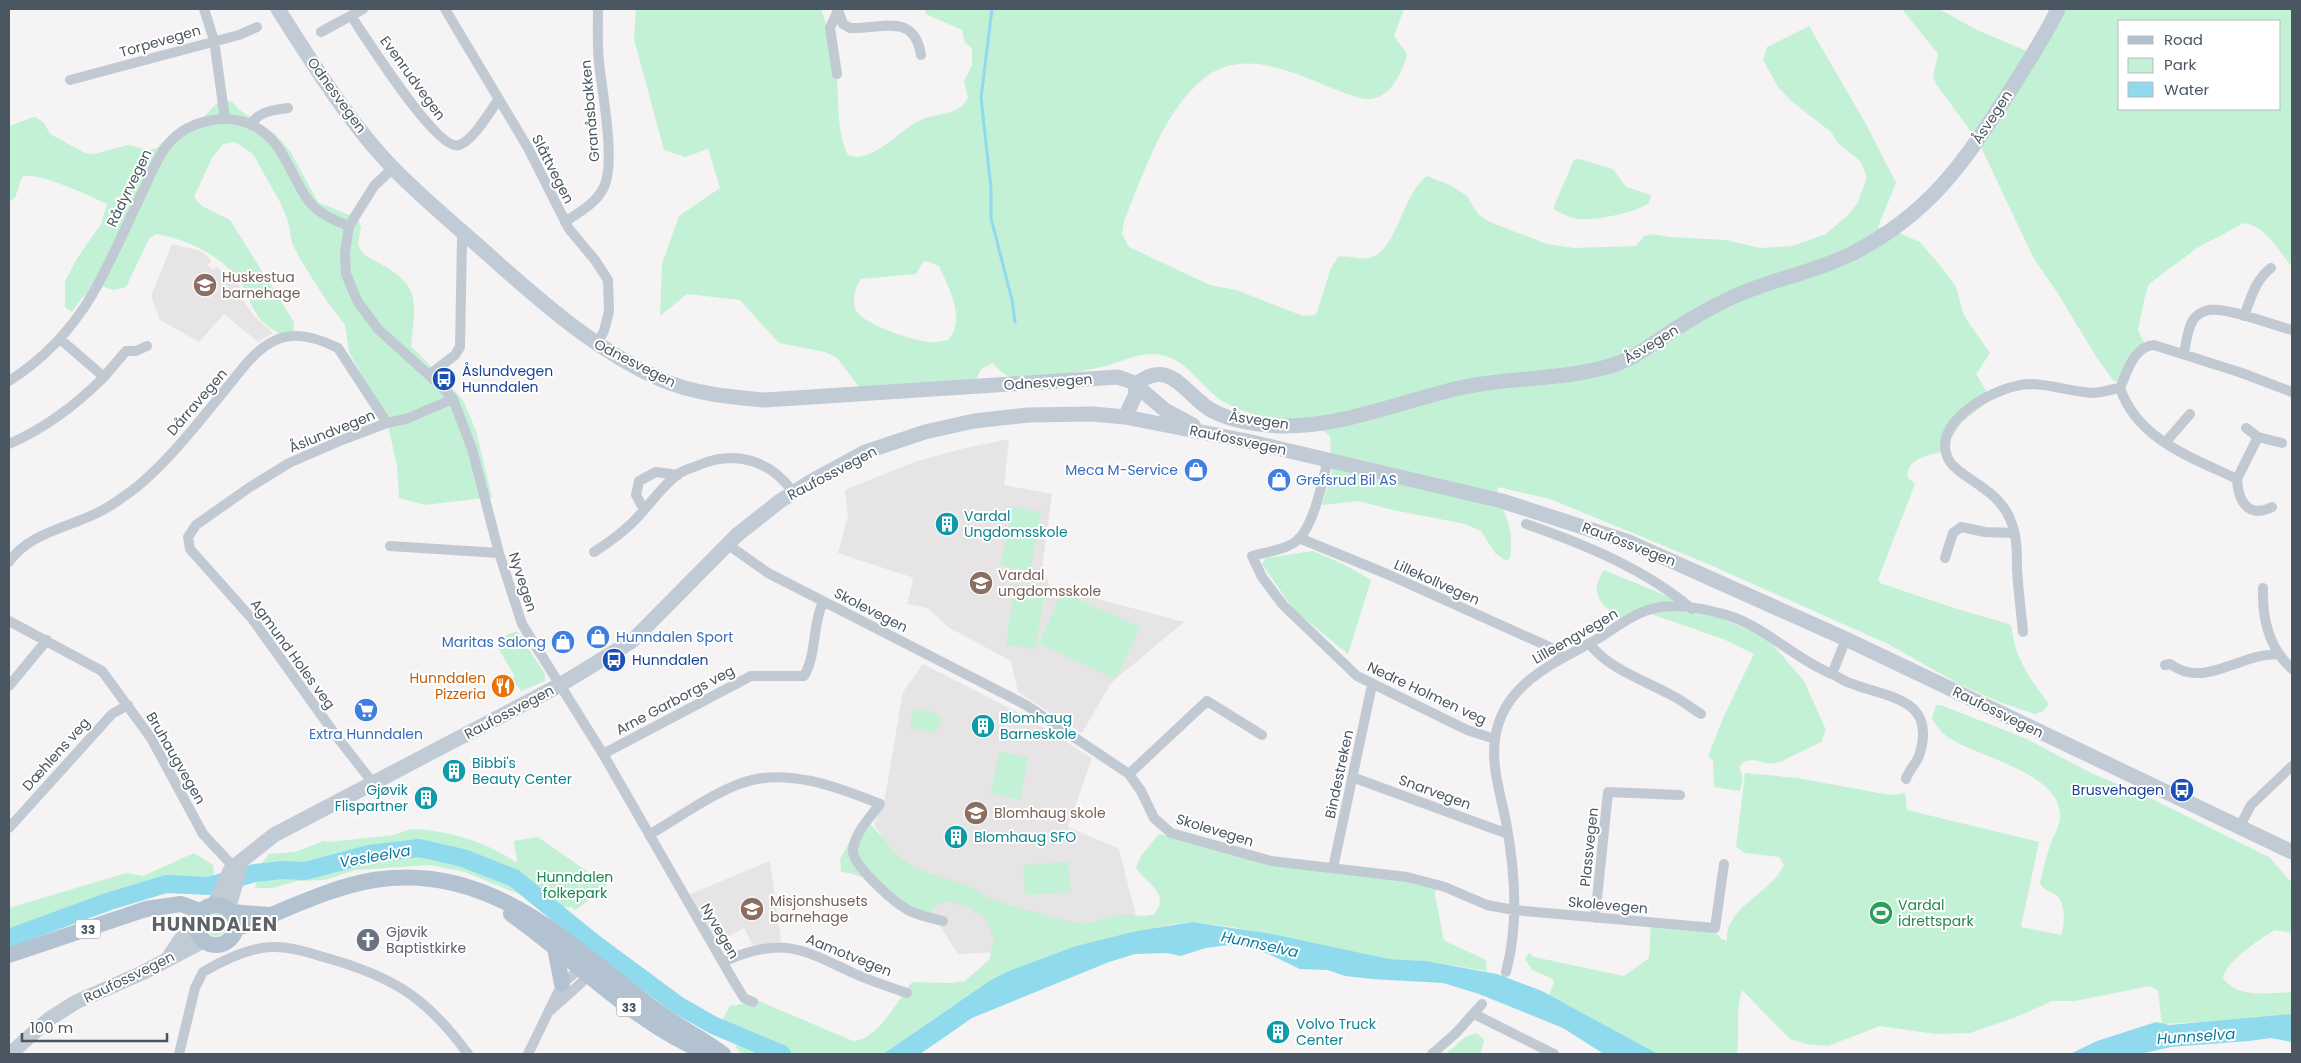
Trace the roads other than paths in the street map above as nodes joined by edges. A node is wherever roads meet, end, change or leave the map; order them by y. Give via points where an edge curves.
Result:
1 (204, 9) edge
2 (278, 9) edge
3 (363, 9) edge
4 (445, 9) edge
5 (598, 9) edge
6 (2058, 9) edge
7 (838, 10) edge
8 (351, 16) junction
9 (257, 27) dead end
10 (322, 32) dead end
11 (214, 40) junction
12 (921, 56) dead end
13 (837, 74) dead end
14 (70, 80) dead end
15 (499, 99) junction
16 (288, 108) dead end
17 (225, 119) junction
18 (251, 125) junction
19 (393, 168) junction
20 (565, 222) junction
21 (348, 226) junction
22 (462, 240) dead end
23 (2271, 268) dead end
24 (2244, 316) junction
25 (2292, 330) edge
26 (60, 339) junction
27 (597, 344) junction
28 (148, 346) dead end
29 (2184, 354) junction
30 (429, 375) junction
31 (104, 377) junction
32 (9, 381) edge
33 (2120, 388) junction
34 (1141, 389) junction
35 (2292, 392) edge
36 (453, 399) junction
37 (2190, 414) dead end
38 (1125, 417) junction
39 (1141, 420) junction
40 (387, 424) junction
41 (2246, 428) dead end
42 (1210, 434) junction
43 (2258, 437) junction
44 (2282, 443) dead end
45 (9, 444) edge
46 (2165, 444) junction
47 (1328, 460) junction
48 (678, 475) junction
49 (2237, 480) junction
50 (793, 492) junction
51 (2272, 507) dead end
52 (644, 510) junction
53 (1526, 524) dead end
54 (2014, 533) junction
55 (1299, 538) junction
56 (188, 543) joint
57 (727, 544) junction
58 (390, 546) dead end
59 (594, 552) dead end
60 (500, 553) junction
61 (1944, 558) dead end
62 (9, 562) edge
63 (2263, 588) dead end
64 (823, 602) junction
65 (1692, 609) junction
66 (9, 620) edge
67 (2023, 632) dead end
68 (1846, 639) junction
69 (47, 640) junction
70 (1589, 644) junction
71 (2277, 654) junction
72 (1561, 656) junction
73 (2164, 665) dead end
74 (2292, 669) edge
75 (1832, 674) junction
76 (560, 685) junction
77 (1372, 685) junction
78 (9, 686) edge
79 (128, 705) junction
80 (1701, 714) dead end
81 (1262, 735) dead end
82 (1495, 740) junction
83 (603, 754) junction
84 (2292, 766) edge
85 (1129, 774) junction
86 (1352, 777) junction
87 (1906, 780) dead end
88 (373, 783) junction
89 (1680, 795) dead end
90 (2240, 826) junction
91 (9, 828) edge
92 (1508, 834) junction
93 (650, 835) junction
94 (2292, 852) edge
95 (239, 864) junction
96 (1724, 864) dead end
97 (1333, 868) junction
98 (474, 890) junction
99 (1514, 910) junction
100 (269, 915) junction
101 (1595, 918) junction
102 (210, 919) junction
103 (943, 921) dead end
104 (235, 929) junction
105 (555, 948) junction
106 (9, 955) edge
107 (723, 962) junction
108 (586, 968) junction
109 (1506, 972) dead end
110 (562, 984) junction
111 (907, 993) dead end
112 (753, 1002) dead end
113 (1482, 1004) dead end
114 (550, 1010) junction
115 (1474, 1014) junction
116 (10, 1054) edge
117 (179, 1054) edge
118 (468, 1054) edge
119 (528, 1054) edge
120 (711, 1054) edge
121 (724, 1054) edge
122 (1432, 1054) edge
123 (1554, 1054) edge

1 - 11 street
2 - 19 main road, Odnesvegen via 353,118
3 - 8 street
4 - 15 street, Slåttvegen
5 - 20 street, Granåsbakken via 598,59 608,144 608,174 605,186 594,202
6 - 34 main road, Åsvegen via 1959,168 1909,218 1851,254 1727,300 1625,360 1588,371 1477,385 1322,423 1295,426 1243,421 1217,414 1174,378 1164,374 1148,376
7 - 12 street via 843,24 850,28 902,26 919,44
7 - 13 street via 830,28
8 - 10 street
8 - 15 street, Evenrudvegen via 411,104 450,145 458,146 467,141
9 - 11 street, Torpevegen
11 - 14 street, Torpevegen
11 - 17 street
15 - 20 street, Slåttvegen
16 - 18 street via 267,111 254,119
17 - 18 street, Rådyrvegen
17 - 26 street, Rådyrvegen via 189,127 169,143 156,162 93,294
18 - 21 street, Rådyrvegen via 269,136 280,150 316,209
19 - 21 street, Nyvegen via 374,186
19 - 27 main road, Odnesvegen via 558,316
20 - 27 street, Slåttvegen via 608,280 610,311
21 - 30 street, Nyvegen via 344,253 346,274 358,302 384,336
22 - 30 street via 460,347 455,355
23 - 24 street via 2261,275
24 - 25 street
24 - 29 street via 2209,309 2200,313 2193,320
26 - 31 street
26 - 32 street, Rådyrvegen via 47,353
27 - 34 main road, Odnesvegen via 663,380 724,397 765,400 1114,377 1125,378
28 - 31 street via 126,351
29 - 33 street via 2146,345 2133,359
29 - 35 street
30 - 36 street, Nyvegen
31 - 45 street via 58,417
33 - 46 street via 2124,402 2135,417
33 - 54 street via 2093,393 2050,385 2018,386 1985,398 1950,427 1945,447 1947,458 1999,499 2011,520
34 - 38 main road
34 - 39 main road via 1149,404
34 - 42 main road via 1172,415
36 - 40 street, Åslundvegen via 419,415
36 - 60 street, Nyvegen via 472,449
37 - 46 street
38 - 39 main road, Raufossvegen
38 - 50 main road, Raufossvegen via 1028,415 974,420 864,452
39 - 42 main road, Raufossvegen
40 - 56 street, Åslundvegen via 289,463 196,525
40 - 62 street, Dårravegen via 338,348 326,341 304,336 277,339 252,359 139,485 96,514 39,536 16,552
41 - 43 street
42 - 47 main road, Raufossvegen
43 - 44 street
43 - 49 street
46 - 49 street
47 - 55 street via 1318,497
47 - 68 main road, Raufossvegen via 1502,502 1629,542
48 - 50 street via 716,458 743,459 760,463 774,472
48 - 52 street
48 - 52 street via 656,472 639,481 636,495
49 - 51 street via 2237,492 2249,509 2265,511
50 - 57 main road, Raufossvegen
52 - 59 street via 614,539
53 - 65 street via 1570,539 1640,573
54 - 61 street via 1961,527 1953,533
54 - 67 street
55 - 72 street, Lillekollvegen via 1478,615
55 - 77 street, Nedre Holmen veg via 1286,546 1252,556 1262,577 1283,605 1357,676
56 - 88 street, Agmund Holes veg via 253,620
57 - 64 street, Skolevegen via 768,573
57 - 76 main road, Raufossvegen via 632,641
58 - 60 street
60 - 76 street, Nyvegen via 522,624
63 - 71 street via 2264,615
64 - 83 street, Arne Garborgs veg via 816,619 810,666 804,676 751,676
64 - 85 street, Skolevegen via 1026,705
65 - 70 street, Lilleengvegen via 1662,607 1646,610
65 - 75 street, Lilleengvegen via 1719,612 1748,623 1806,662
66 - 69 street, Bruhaugvegen
68 - 75 street
68 - 90 main road, Raufossvegen
69 - 78 street
69 - 79 street, Bruhaugvegen via 102,671
70 - 72 street, Lilleengvegen
70 - 80 street via 1614,665
71 - 73 street via 2254,657 2206,674 2185,673 2170,664
71 - 74 street
72 - 82 street, Lilleengvegen via 1513,696
75 - 87 street, Lilleengvegen via 1852,684 1898,698 1915,709 1923,737 1920,755 1908,770
76 - 83 street, Nyvegen
76 - 88 main road, Raufossvegen
77 - 82 street, Nedre Holmen veg
77 - 86 street, Bindestreken
79 - 91 street, Dæhlens veg via 112,714
79 - 95 street, Bruhaugvegen via 151,738 203,834 230,863
81 - 85 street via 1207,701
82 - 92 street, Lilleengvegen via 1496,772
83 - 93 street, Nyvegen
84 - 90 street via 2251,805
85 - 97 street, Skolevegen via 1154,818 1171,833 1271,861
86 - 92 street, Snarvegen
86 - 97 street, Bindestreken
88 - 95 main road, Raufossvegen via 274,835
89 - 101 street, Plassvegen via 1608,792
90 - 94 main road, Raufossvegen
92 - 99 street, Lilleengvegen
93 - 103 street via 740,783 774,777 816,782 880,804 858,833 853,851 856,861 896,903
93 - 107 street, Nyvegen
95 - 102 main road via 239,873
96 - 101 street, Skolevegen via 1715,928
97 - 99 street, Skolevegen via 1407,877 1444,887 1488,905
98 - 100 main road, 33 via 435,879 390,878 348,886
98 - 105 main road, 33
98 - 108 main road, 33 via 525,912
99 - 101 street, Skolevegen
99 - 109 street, Lilleengvegen
100 - 102 main road, 33
100 - 104 main road, 33
102 - 104 main road
102 - 104 main road, 33 via 212,945 223,944 232,937
102 - 106 main road, 33 via 187,905 146,909
102 - 116 main road, Raufossvegen via 168,958 76,1002 49,1019
105 - 108 main road, 33
105 - 110 main road
107 - 111 street, Aamotvegen via 744,953 794,948
107 - 112 street, Nyvegen via 744,998
108 - 110 street
108 - 114 street
108 - 120 main road, 33 via 658,1028
108 - 121 main road, 33
110 - 114 street
113 - 115 street
114 - 119 street
115 - 122 street
115 - 123 street
117 - 118 street via 195,988 203,972 251,951 271,947 295,950 367,970 406,990 445,1022

